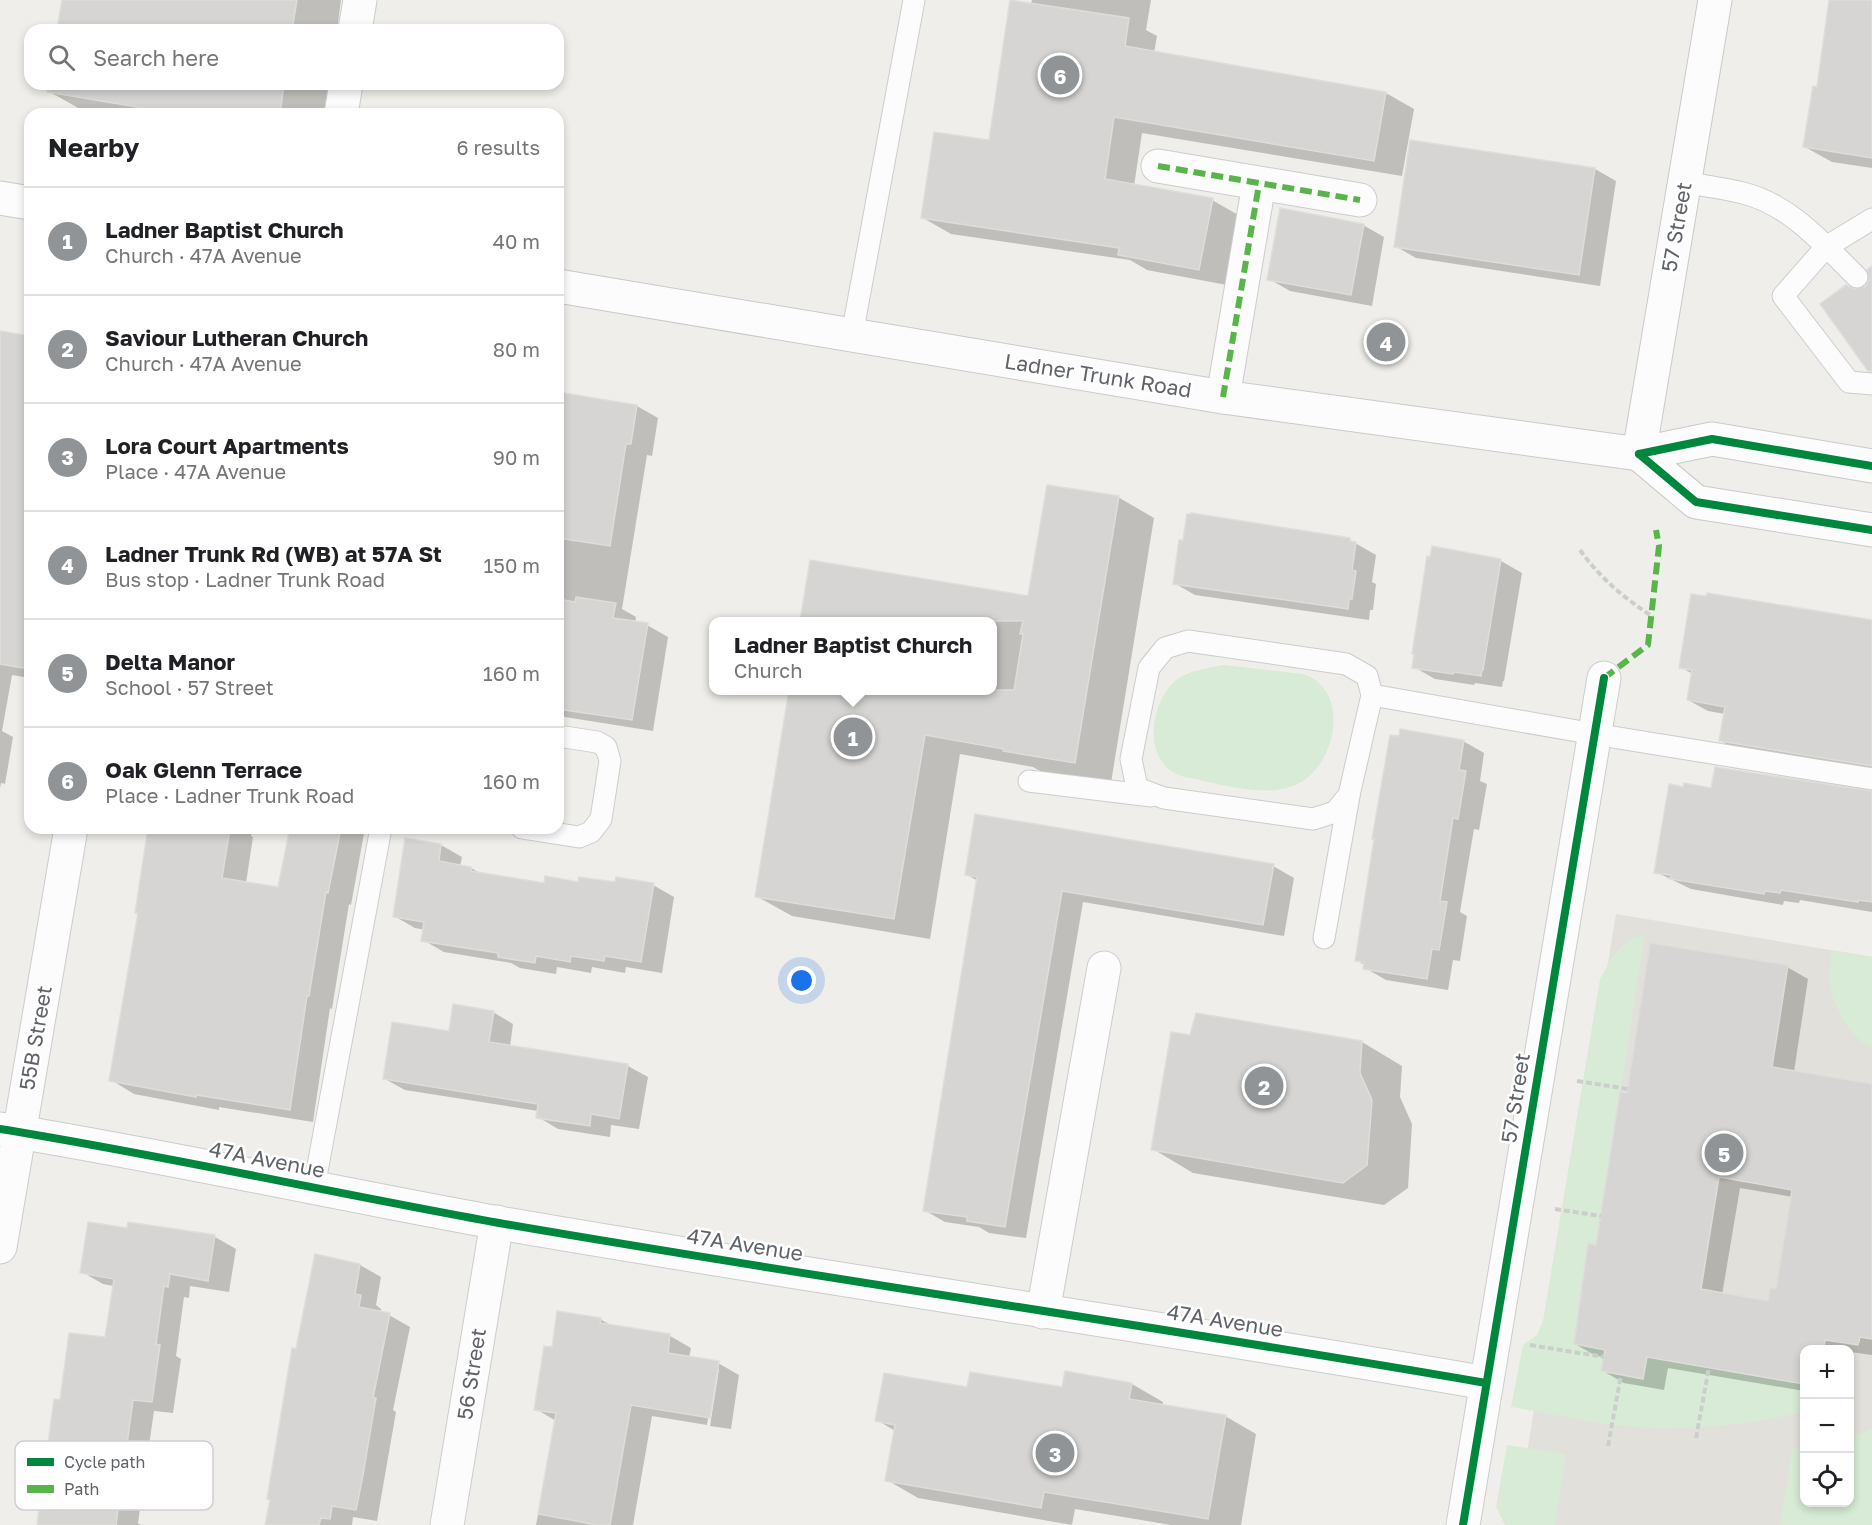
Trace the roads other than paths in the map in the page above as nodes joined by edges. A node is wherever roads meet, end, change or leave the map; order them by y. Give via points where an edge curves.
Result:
1 (360, 0) edge
2 (914, 0) edge
3 (1715, 0) edge
4 (356, 24) edge
5 (345, 90) edge
6 (342, 108) edge
7 (1158, 166) dead end
8 (1684, 183) junction
9 (1259, 184) junction
10 (0, 198) edge
11 (1360, 201) dead end
12 (24, 202) edge
13 (1872, 219) edge
14 (1826, 247) junction
15 (1857, 277) dead end
16 (564, 287) edge
17 (852, 335) junction
18 (1872, 384) edge
19 (1223, 397) junction
20 (1639, 454) junction
21 (1872, 466) edge
22 (1872, 530) edge
23 (1604, 678) dead end
24 (1372, 695) junction
25 (1594, 734) junction
26 (564, 737) edge
27 (1872, 779) edge
28 (1029, 781) dead end
29 (1349, 795) junction
30 (1164, 798) junction
31 (70, 834) edge
32 (380, 834) edge
33 (560, 834) edge
34 (1323, 938) dead end
35 (1104, 968) dead end
36 (10, 1131) edge
37 (314, 1187) junction
38 (497, 1222) junction
39 (0, 1247) edge
40 (1043, 1312) junction
41 (1486, 1383) junction
42 (447, 1525) edge
43 (1463, 1525) edge

1 - 4 street
2 - 17 lane
3 - 8 street, 57 Street
5 - 6 street
7 - 9 street
8 - 14 lane via 1745,193 1775,205 1799,220
8 - 20 street, 57 Street
9 - 11 street
9 - 19 street
10 - 12 street
13 - 14 lane
14 - 15 lane
14 - 18 lane via 1783,296 1849,382
16 - 17 street, Ladner Trunk Road
17 - 19 street, Ladner Trunk Road
19 - 20 street, Ladner Trunk Road
20 - 21 street, Ladner Trunk Road via 1712,439
20 - 22 street via 1696,502
23 - 25 street, 57 Street
24 - 25 lane
24 - 29 lane
24 - 30 lane via 1367,676 1346,664 1188,641 1165,648 1149,668 1131,759 1137,788
25 - 27 lane
25 - 41 street, 57 Street
26 - 33 lane via 597,742 606,747 610,761 602,819 591,832 579,837
28 - 30 lane
29 - 30 lane via 1335,812 1313,819
29 - 34 lane
31 - 36 street, 55B Street
32 - 37 lane
35 - 40 street
36 - 37 street, 47A Avenue
36 - 39 street, 55B Street
37 - 38 street, 47A Avenue
38 - 40 street, 47A Avenue
38 - 42 street, 56 Street
40 - 41 street, 47A Avenue
41 - 43 street, 57 Street

